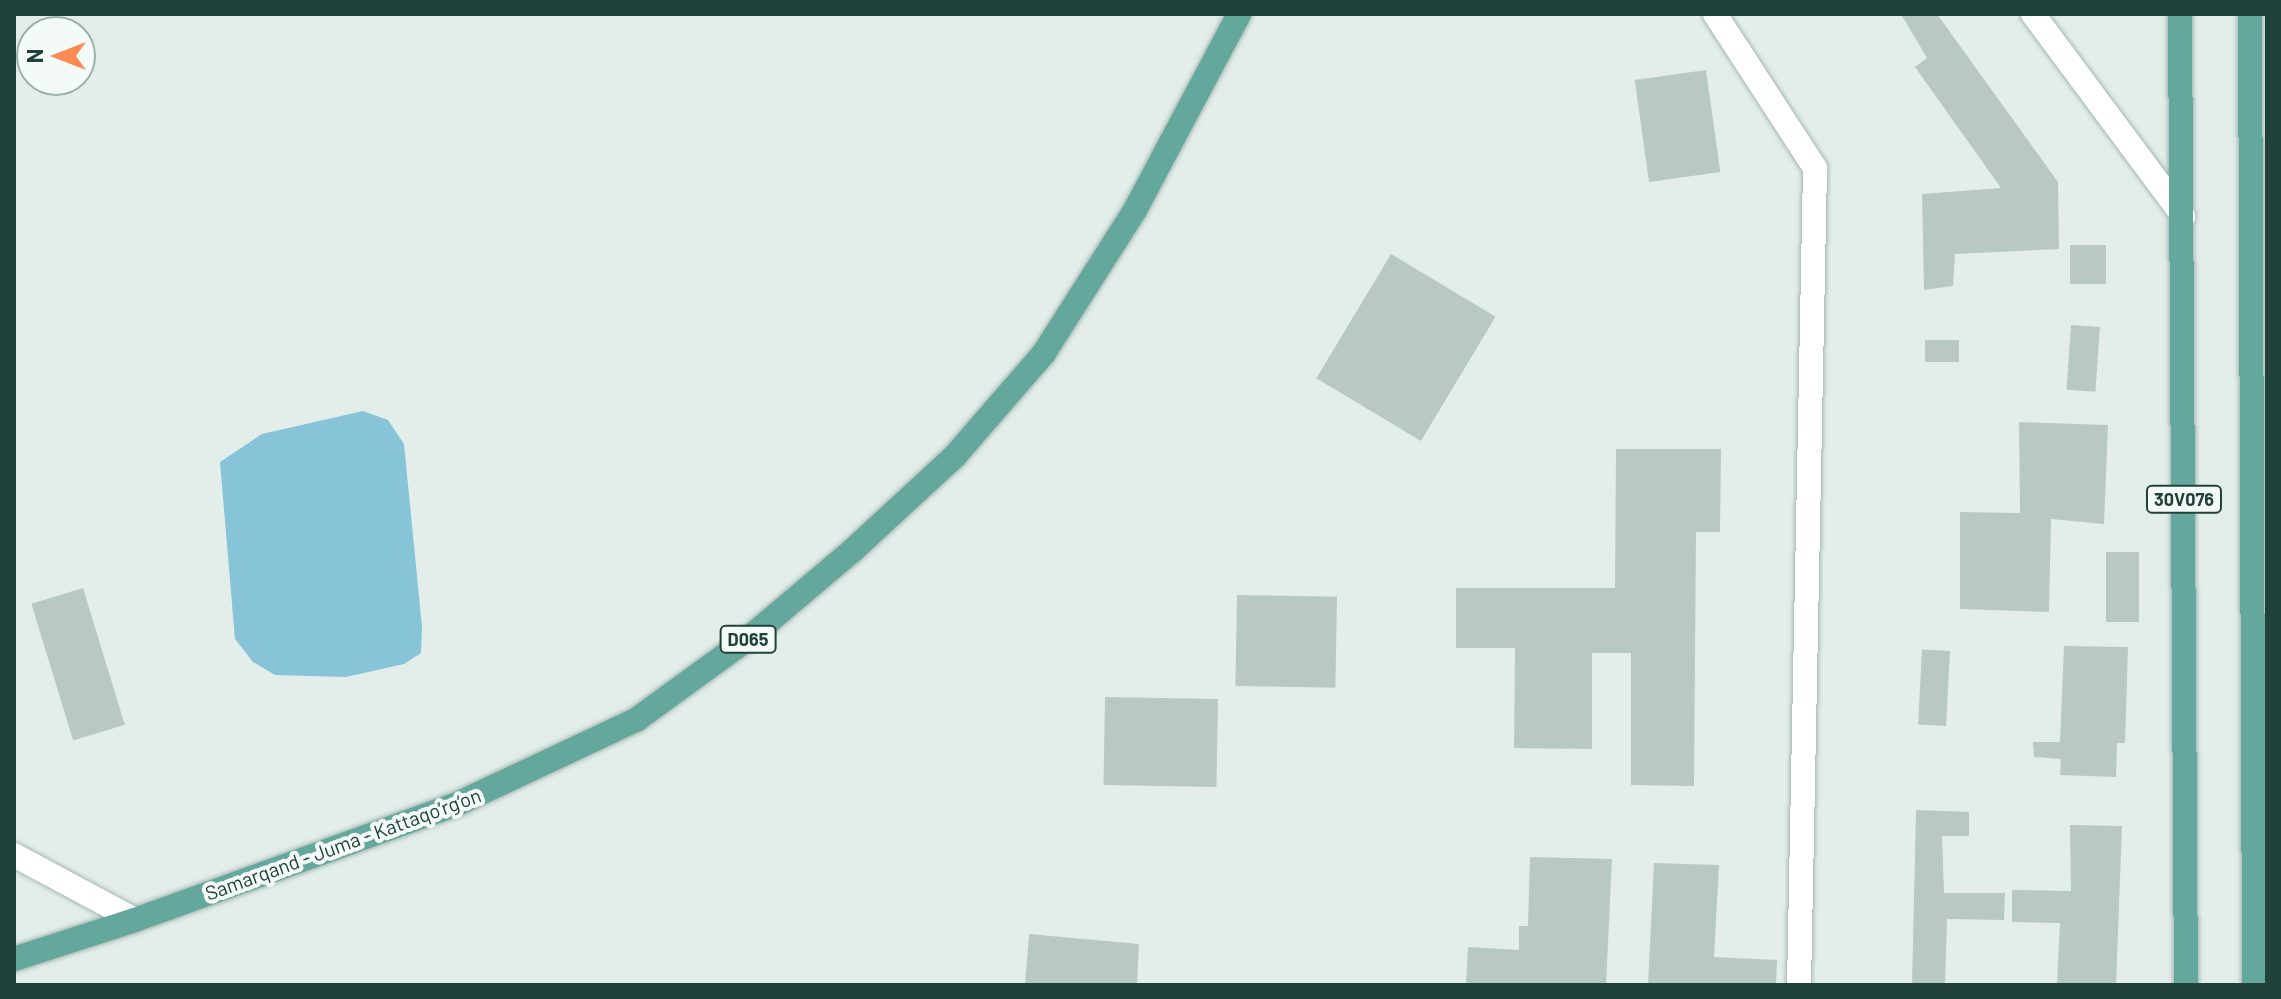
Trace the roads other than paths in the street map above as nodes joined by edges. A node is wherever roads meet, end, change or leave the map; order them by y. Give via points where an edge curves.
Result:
1 (1239, 14) edge
2 (1715, 14) edge
3 (2033, 14) edge
4 (2180, 14) edge
5 (2250, 14) edge
6 (2183, 216) junction
7 (14, 855) edge
8 (135, 920) junction
9 (14, 959) edge
10 (1799, 985) edge
11 (2186, 985) edge
12 (2254, 985) edge

1 - 8 main road, Samarqand - Juma - Kattaqo‘rg‘on / D065 via 1135,210 1044,353 954,457 749,638 636,720 455,805
2 - 10 street via 1815,168
3 - 6 street
4 - 6 main road, 30V076
5 - 12 main road, 30V076
6 - 11 main road, 30V076
7 - 8 street
8 - 9 main road, Samarqand - Juma - Kattaqo‘rg‘on / D065

